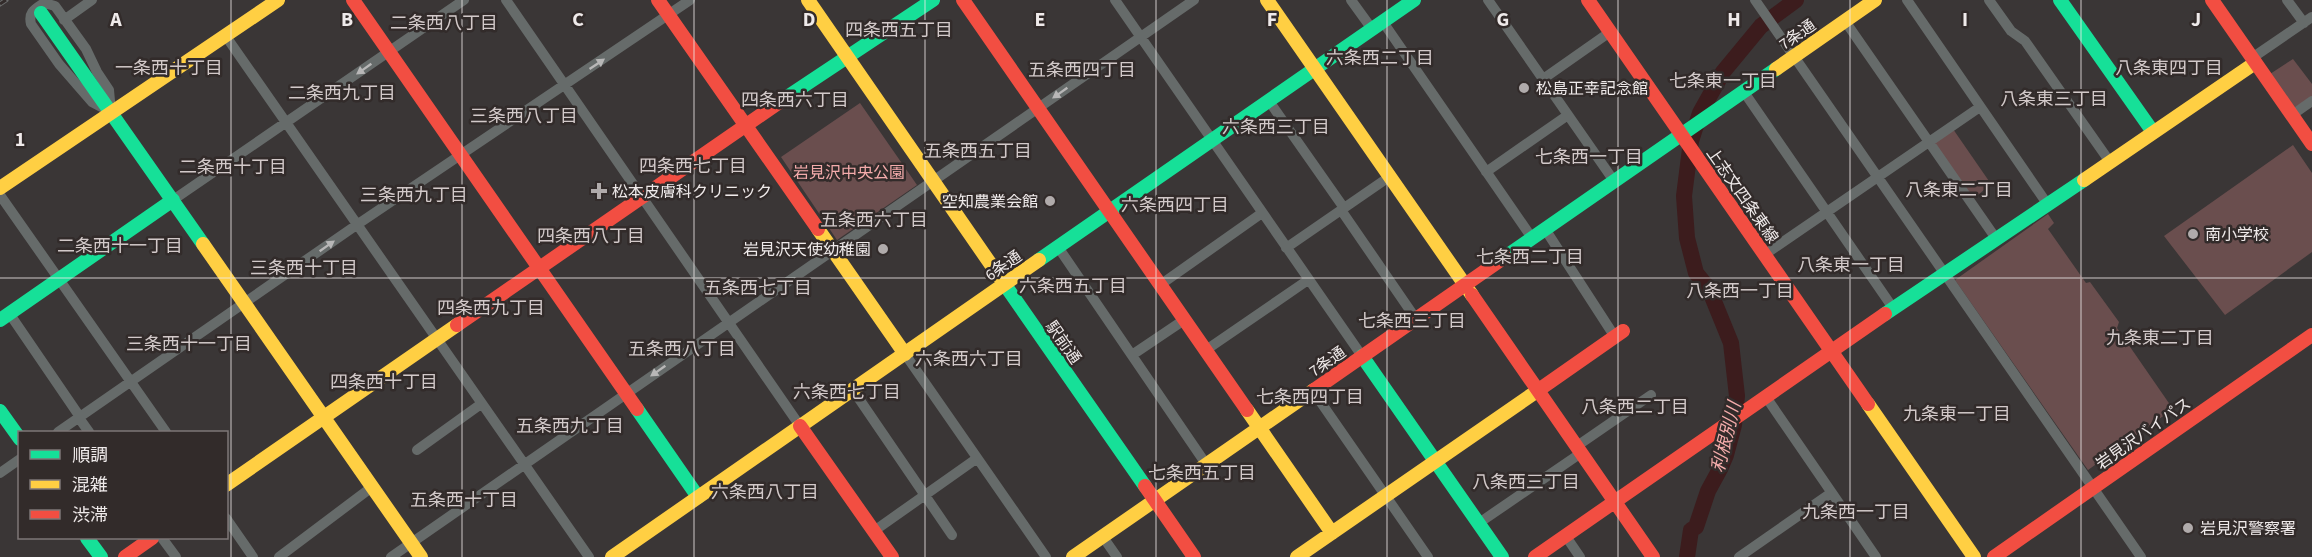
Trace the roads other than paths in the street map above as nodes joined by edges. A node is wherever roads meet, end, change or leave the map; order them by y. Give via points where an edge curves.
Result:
1 (92, 0) edge
2 (278, 0) edge
3 (353, 0) edge
4 (464, 0) edge
5 (506, 0) edge
6 (658, 0) edge
7 (690, 0) edge
8 (808, 0) edge
9 (933, 0) edge
10 (963, 0) edge
11 (1115, 0) edge
12 (1194, 0) edge
13 (1267, 0) edge
14 (1351, 0) edge
15 (1414, 0) edge
16 (1488, 0) edge
17 (1588, 0) edge
18 (1875, 0) edge
19 (1907, 0) edge
20 (1989, 0) edge
21 (2060, 0) edge
22 (2212, 0) edge
23 (2287, 0) edge
24 (1756, 2) edge
25 (41, 13) dead end
26 (669, 15) junction
27 (64, 20) junction
28 (1845, 21) junction
29 (2308, 23) edge
30 (1378, 26) junction
31 (1610, 32) junction
32 (225, 35) junction
33 (1141, 37) junction
34 (389, 51) junction
35 (847, 56) junction
36 (1794, 57) junction
37 (2253, 61) junction
38 (1315, 69) junction
39 (1543, 79) junction
40 (564, 86) junction
41 (1741, 94) junction
42 (1269, 101) junction
43 (2312, 101) edge
44 (1980, 107) junction
45 (1038, 108) junction
46 (111, 112) junction
47 (1568, 115) junction
48 (2292, 116) junction
49 (286, 123) junction
50 (745, 126) junction
51 (1681, 129) junction
52 (2153, 132) junction
53 (1212, 140) junction
54 (1929, 143) junction
55 (2312, 144) edge
56 (461, 155) junction
57 (2110, 162) junction
58 (1486, 172) junction
59 (1389, 177) junction
60 (1878, 177) junction
61 (1614, 181) junction
62 (933, 182) junction
63 (0, 188) edge
64 (0, 195) edge
65 (642, 196) junction
66 (173, 200) junction
67 (2048, 205) junction
68 (1343, 209) junction
69 (1110, 212) junction
70 (1828, 212) junction
71 (1262, 213) junction
72 (358, 224) junction
73 (1545, 229) junction
74 (1532, 238) junction
75 (1997, 240) junction
76 (1058, 247) junction
77 (1286, 248) junction
78 (832, 251) junction
79 (1764, 255) junction
80 (540, 268) junction
81 (1945, 273) junction
82 (59, 279) junction
83 (1308, 280) junction
84 (1004, 284) junction
85 (1466, 284) junction
86 (1160, 285) junction
87 (244, 303) junction
88 (1893, 308) junction
89 (5, 316) edge
90 (1416, 319) junction
91 (1184, 320) junction
92 (729, 322) junction
93 (1619, 334) joint
94 (2312, 335) edge
95 (437, 338) junction
96 (1206, 350) junction
97 (1831, 351) junction
98 (905, 354) junction
99 (1132, 355) junction
100 (1362, 356) junction
101 (130, 382) junction
102 (853, 390) junction
103 (1537, 390) junction
104 (1313, 391) junction
105 (627, 393) junction
106 (1652, 395) dead end
107 (1766, 398) junction
108 (481, 404) junction
109 (0, 411) edge
110 (80, 417) junction
111 (324, 417) junction
112 (800, 426) junction
113 (1260, 428) junction
114 (59, 431) edge
115 (88, 431) edge
116 (165, 431) edge
117 (18, 436) edge
118 (1579, 449) junction
119 (417, 450) dead end
120 (976, 459) junction
121 (18, 460) edge
122 (1435, 460) junction
123 (1206, 464) junction
124 (524, 465) junction
125 (0, 473) edge
126 (228, 484) edge
127 (372, 487) junction
128 (2094, 488) junction
129 (1831, 493) junction
130 (926, 495) junction
131 (1386, 495) junction
132 (698, 497) junction
133 (1155, 500) junction
134 (1614, 501) junction
135 (228, 521) edge
136 (1479, 523) junction
137 (874, 531) junction
138 (1332, 532) junction
139 (952, 535) dead end
140 (1565, 535) junction
141 (1103, 537) junction
142 (88, 539) edge
143 (149, 539) edge
144 (163, 539) edge
145 (411, 543) junction
146 (101, 557) edge
147 (125, 557) edge
148 (176, 557) edge
149 (254, 557) edge
150 (279, 557) edge
151 (391, 557) edge
152 (421, 557) edge
153 (589, 557) edge
154 (612, 557) edge
155 (892, 557) edge
156 (1046, 557) edge
157 (1073, 557) edge
158 (1117, 557) edge
159 (1194, 557) edge
160 (1297, 557) edge
161 (1428, 557) edge
162 (1502, 557) edge
163 (1535, 557) edge
164 (1580, 557) edge
165 (1653, 557) edge
166 (1739, 557) edge
167 (1876, 557) edge
168 (1974, 557) edge
169 (1994, 557) edge
170 (2141, 557) edge

1 - 27 street
2 - 32 main road
3 - 34 main road
4 - 34 street
5 - 40 street
6 - 26 main road
7 - 26 street
8 - 35 main road, 駅前通
9 - 35 main road
10 - 45 main road
11 - 33 street
12 - 33 street
13 - 38 main road
14 - 30 street
15 - 30 main road, 6条通
16 - 39 street
17 - 31 main road, 上志文四条東線
18 - 28 main road, 7条通
19 - 44 street
20 - 57 street via 2011,31 2025,41
21 - 52 main road
22 - 37 main road
23 - 29 street
24 - 36 street
25 - 46 main road
40 -> 26 street
26 - 50 main road
27 - 46 street via 109,90
27 - 46 street via 49,3 31,12 29,19 59,64 92,102
28 - 36 main road, 7条通
28 - 54 street
29 - 37 street
30 - 38 main road, 6条通
30 - 58 street
31 - 39 street
31 - 51 main road, 上志文四条東線
32 - 46 main road
32 - 49 street
33 -> 45 street
33 - 53 street
34 -> 49 street
34 - 56 main road
35 - 50 main road
35 - 62 main road, 駅前通
36 - 41 main road, 7条通
36 - 60 street
37 - 48 main road
37 - 52 main road
38 - 42 main road, 6条通
38 - 59 main road
39 - 47 street
40 - 56 street
40 - 65 street
41 - 51 main road, 7条通
41 - 70 street
42 - 53 main road, 6条通
42 - 68 street
43 - 48 street
44 - 54 street
44 - 67 street
45 - 62 street
45 - 69 main road
46 - 63 main road
46 - 66 main road
47 - 58 street
47 - 61 street
48 - 55 main road
49 - 66 street
49 - 72 street
50 - 65 main road
50 - 78 main road
51 - 61 main road, 7条通 via 1670,143
51 - 79 main road, 上志文四条東線
52 - 57 main road
53 - 69 main road, 6条通
53 - 71 street
54 - 60 street
54 - 75 street
56 - 72 street
56 - 80 main road
57 - 67 main road
58 - 74 street
59 - 68 street
59 - 85 main road
60 - 70 street
60 - 81 street
61 - 73 main road, 7条通
62 - 78 street
62 - 84 main road, 駅前通
64 - 82 street
65 - 80 main road
65 - 92 street
66 - 82 main road
66 - 87 main road
67 - 75 main road
68 - 77 street
68 - 90 street
69 - 76 main road, 6条通
69 - 86 main road
70 - 79 street
70 - 88 street
71 - 77 street
71 - 86 street
87 -> 72 street
72 - 95 street
73 - 74 main road, 7条通
73 - 93 street
74 - 85 main road, 7条通
75 - 81 main road
76 - 84 main road, 6条通
76 - 99 street
77 - 83 street
78 - 92 street
78 - 98 main road
79 - 97 main road, 上志文四条東線
80 - 95 main road
80 - 105 main road
81 - 88 main road
81 - 128 street
82 - 89 main road
82 - 101 street
83 - 96 street
83 - 100 street
84 - 98 main road, 6条通
84 - 133 main road, 駅前通
85 - 90 main road, 7条通
85 - 103 main road
86 - 91 main road
87 - 101 street
87 - 111 main road
88 - 97 main road
89 - 110 street
90 - 100 main road, 7条通
91 - 96 main road
91 - 99 street
92 -> 105 street
92 - 112 street
93 - 103 main road
94 - 128 main road, 岩見沢バイパス
95 - 108 street
95 - 111 main road
96 - 113 main road
97 - 107 main road
97 - 168 main road, 上志文四条東線
98 - 102 main road, 6条通
98 - 120 street
99 - 123 street
100 - 104 main road, 7条通
100 - 122 main road
101 - 110 street
101 - 116 street
102 - 112 main road, 6条通
102 - 130 street
103 - 118 main road
103 - 122 main road
104 - 113 main road, 7条通
104 - 131 street
105 - 124 street
105 - 132 main road
106 - 118 street
107 - 129 street
107 - 134 main road
108 - 119 street
108 - 124 street
109 - 117 main road
110 - 114 street
110 - 115 street
111 - 126 main road
111 - 127 main road
112 - 132 main road, 6条通
112 - 137 main road
113 - 123 main road, 7条通
113 - 138 main road
118 - 134 main road
118 - 136 street
120 - 130 street
120 - 156 street
121 - 125 street
122 - 131 main road
122 - 136 main road
123 - 133 main road, 7条通
124 - 145 street
124 - 153 street
127 - 145 main road
127 - 150 street
128 - 169 main road, 岩見沢バイパス
128 - 170 street
129 - 166 street
129 - 167 street
130 - 137 street
130 - 139 street
131 - 138 main road
131 - 161 street
132 - 154 main road, 6条通
133 - 141 main road, 7条通
133 - 159 main road, 駅前通
134 - 140 main road
134 - 165 main road
135 - 149 street
136 - 162 main road
137 - 155 main road
138 - 160 main road
140 - 163 main road
140 - 164 street
141 - 157 main road, 7条通
141 - 158 street
142 - 146 main road
143 - 147 main road
144 - 148 street
145 - 151 street
145 - 152 main road

